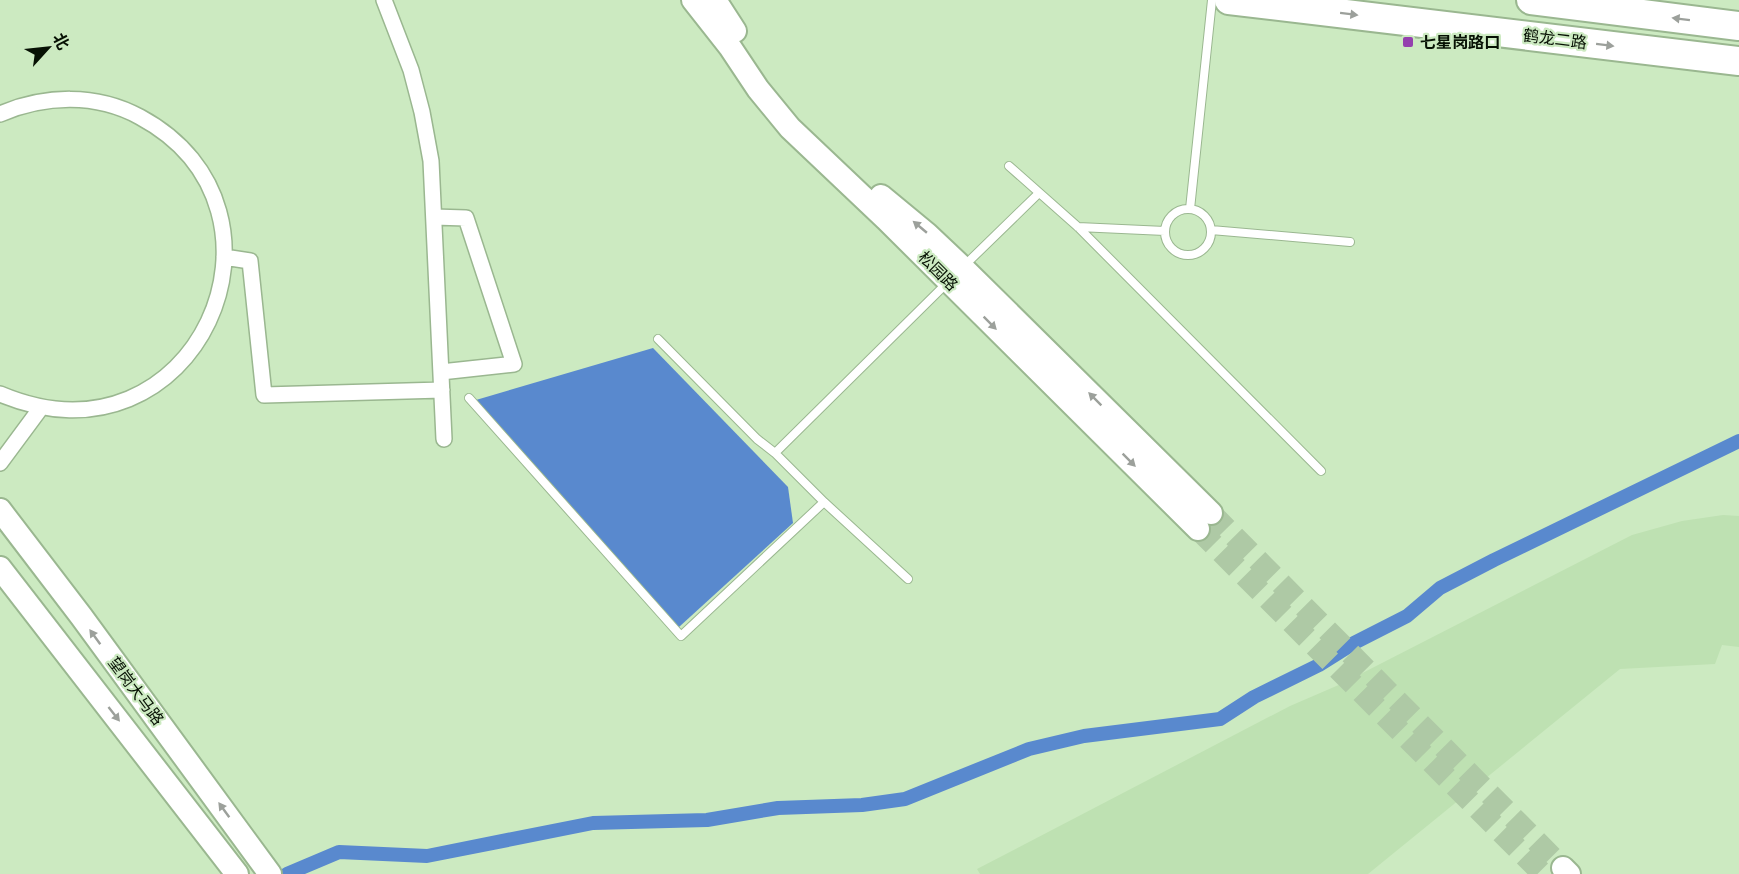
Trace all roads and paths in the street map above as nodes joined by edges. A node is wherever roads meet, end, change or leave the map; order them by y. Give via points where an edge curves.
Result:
1 (384, 0) edge
2 (693, 0) edge
3 (715, 0) edge
4 (1212, 0) edge
5 (1229, 0) edge
6 (1531, 0) edge
7 (1739, 26) edge
8 (1739, 61) edge
9 (0, 114) edge
10 (1009, 166) dead end
11 (1039, 193) junction
12 (1190, 210) junction
13 (434, 217) junction
14 (1078, 227) junction
15 (1211, 230) junction
16 (1165, 231) junction
17 (1350, 242) dead end
18 (224, 257) junction
19 (955, 274) junction
20 (658, 339) dead end
21 (441, 372) junction
22 (442, 390) junction
23 (0, 394) edge
24 (469, 398) dead end
25 (40, 408) junction
26 (444, 439) dead end
27 (775, 453) junction
28 (0, 463) edge
29 (1322, 471) dead end
30 (824, 502) junction
31 (0, 510) edge
32 (1205, 521) tunnel mouth
33 (908, 579) dead end
34 (4, 583) edge
35 (264, 866) edge
36 (237, 874) edge

1 - 13 street via 411,70 422,112 431,161
2 - 19 street, 松园路 via 790,128
19 -> 3 street, 松园路 via 927,234 802,127 769,87
4 - 12 lane
5 -> 8 highway, 鹤龙二路
7 -> 6 highway
9 - 18 street via 42,100 87,99 123,109 152,123 186,152 199,170 218,212 224,234
10 - 11 lane
11 - 14 lane
11 - 19 lane
12 - 15 lane via 1204,216
12 - 16 lane via 1176,213
13 - 21 street
13 - 21 street via 466,219 514,364
14 - 16 lane
14 - 29 lane
15 - 16 lane via 1208,245 1188,255 1169,245
15 - 17 lane
18 - 22 street via 250,261 264,395
18 - 25 street via 217,302 208,325 168,376 149,390 108,406 63,411
19 - 27 lane
19 - 32 street, 松园路
20 - 27 lane
21 - 22 street
22 - 26 street
23 - 25 street
24 - 30 lane via 681,636
25 - 28 street
27 - 30 lane
30 - 33 lane
35 -> 31 street, 望岗大马路
34 -> 36 street, 望岗大马路

